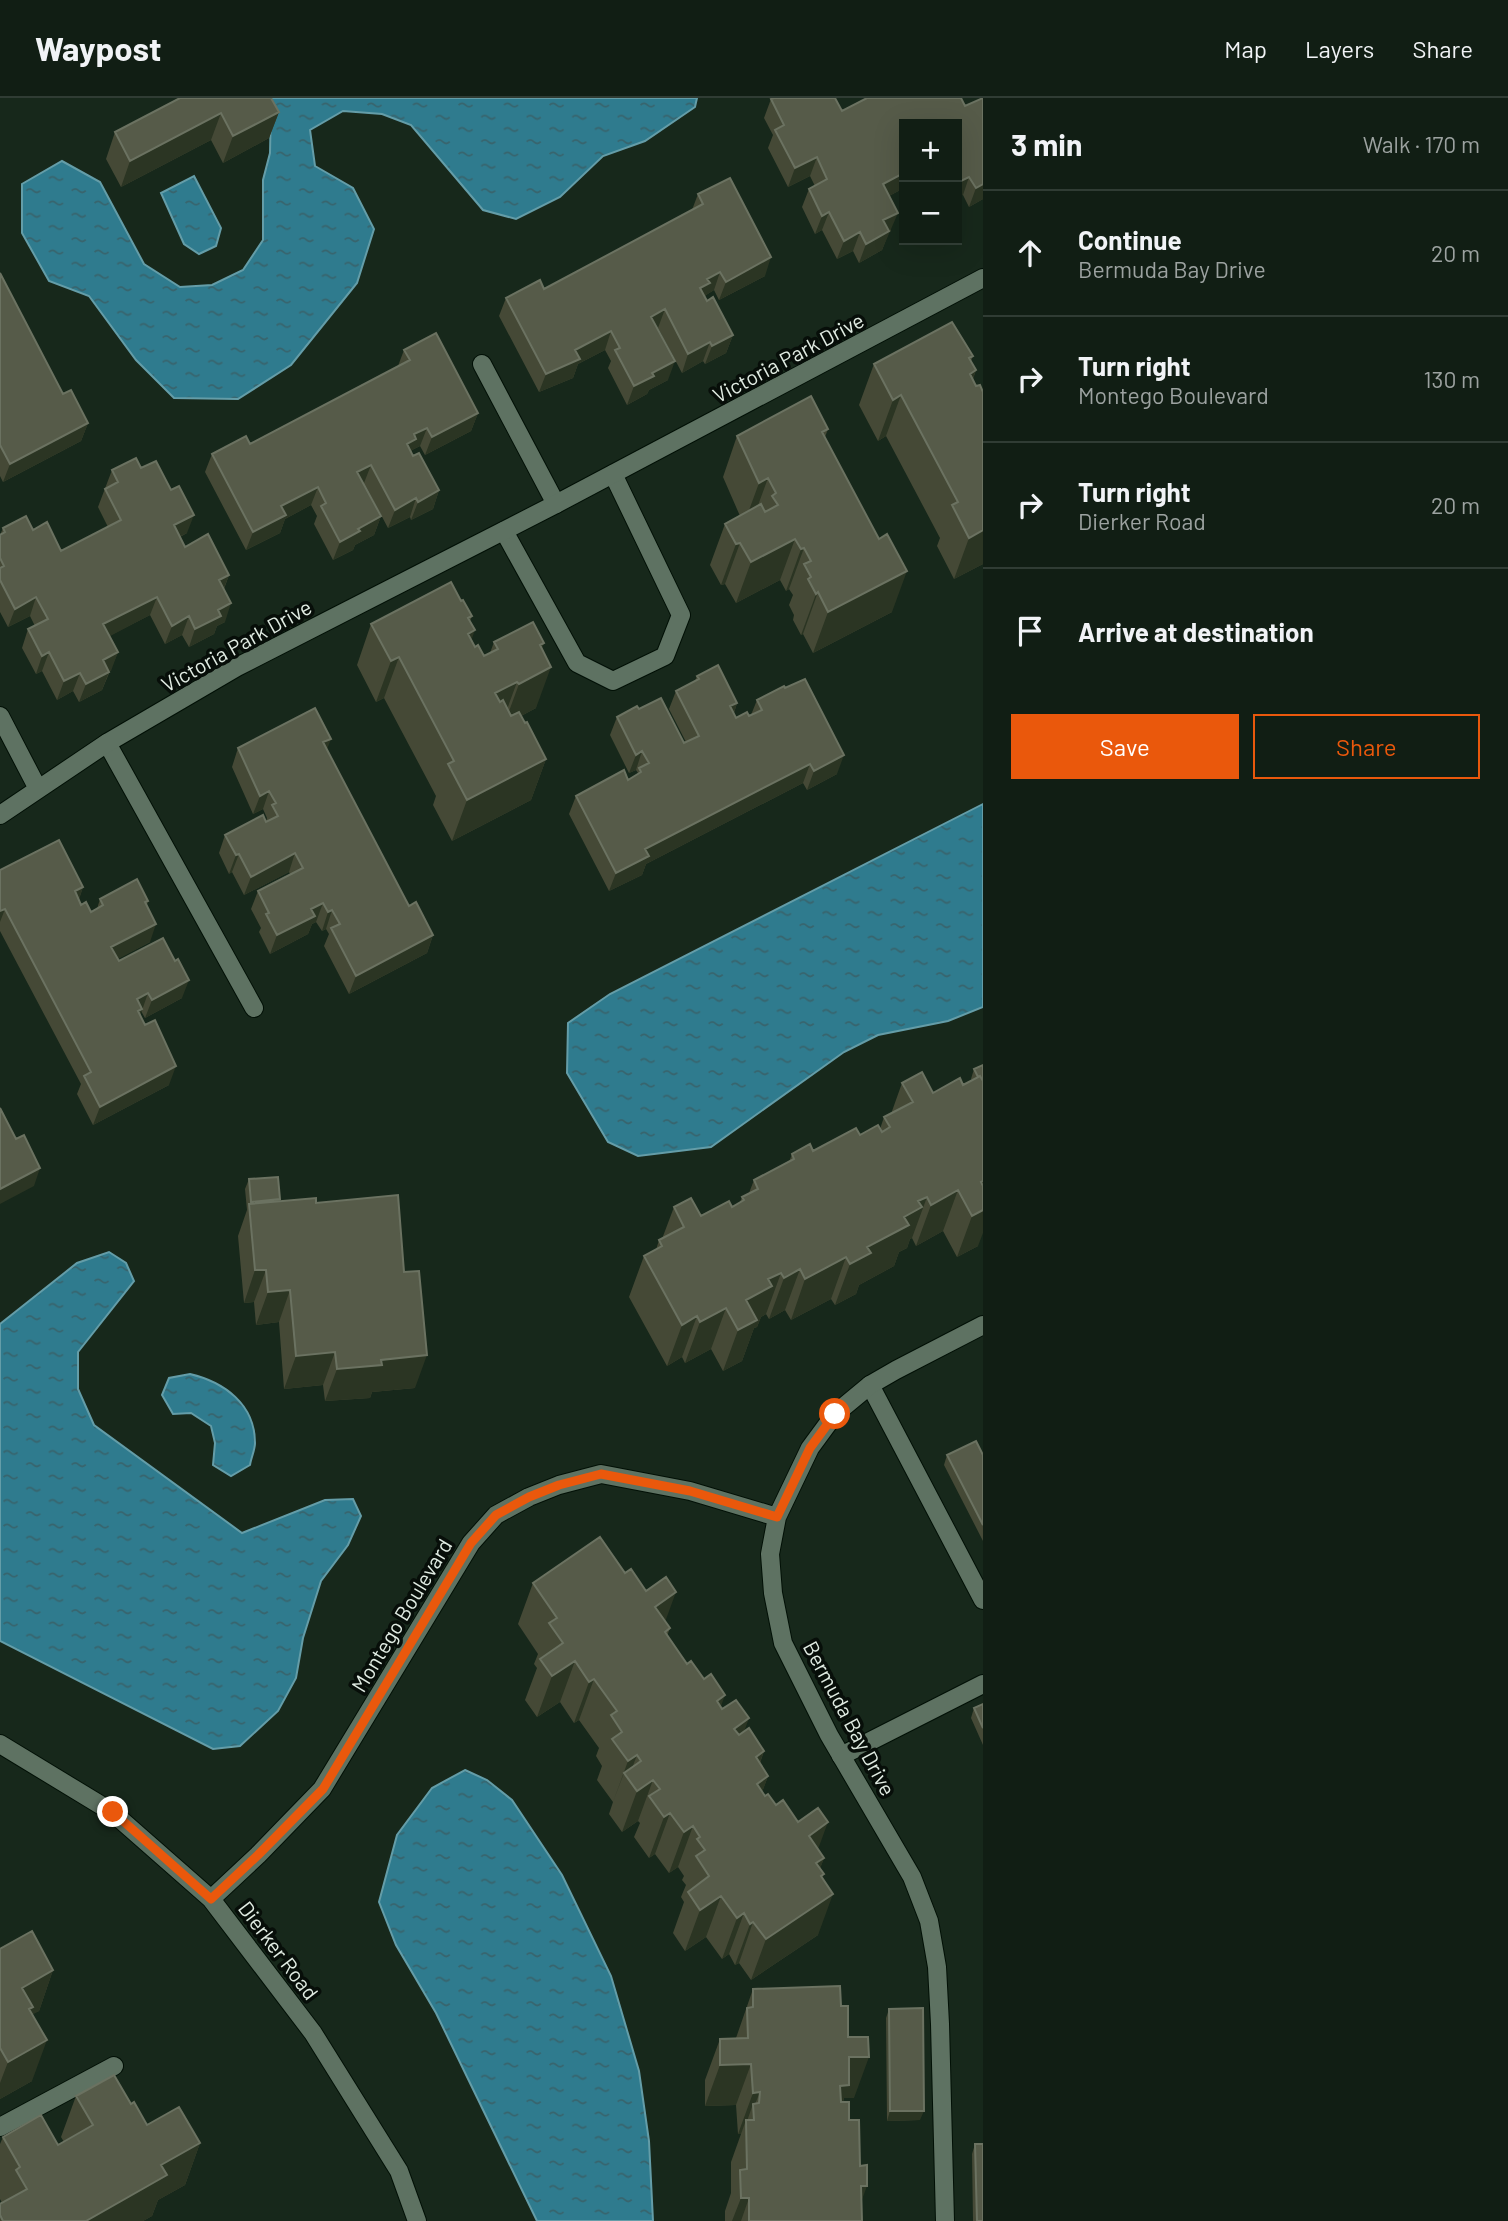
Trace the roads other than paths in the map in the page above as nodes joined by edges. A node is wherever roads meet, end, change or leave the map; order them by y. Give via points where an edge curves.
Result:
1 (983, 278) edge
2 (482, 364) dead end
3 (613, 474) junction
4 (556, 504) junction
5 (504, 531) junction
6 (0, 716) edge
7 (107, 743) junction
8 (38, 789) junction
9 (0, 815) edge
10 (254, 1008) dead end
11 (983, 1325) edge
12 (870, 1385) junction
13 (777, 1517) junction
14 (983, 1600) edge
15 (983, 1684) edge
16 (0, 1744) edge
17 (841, 1756) junction
18 (211, 1899) junction
19 (114, 2066) dead end
20 (0, 2127) edge
21 (417, 2221) edge
22 (945, 2221) edge

1 - 3 street, Victoria Park Drive
2 - 4 street
3 - 4 street, Victoria Park Drive
3 - 5 street via 681,615 664,656 613,681 577,663
4 - 5 street, Victoria Park Drive
5 - 7 street, Victoria Park Drive via 237,667
6 - 8 street
7 - 8 street, Victoria Park Drive
7 - 10 street
8 - 9 street, Victoria Park Drive
11 - 12 street, Bermuda Bay Drive
12 - 13 street, Bermuda Bay Drive via 835,1414 810,1448
12 - 14 street
13 - 17 street, Bermuda Bay Drive via 770,1555 783,1643
13 - 18 street, Montego Boulevard via 690,1491 601,1474 559,1485 496,1515 471,1543 323,1789
15 - 17 street
16 - 18 street, Dierker Road via 113,1812
17 - 22 street, Bermuda Bay Drive via 912,1877 929,1921 937,1967
18 - 21 street, Dierker Road via 313,2033 399,2171
19 - 20 street

